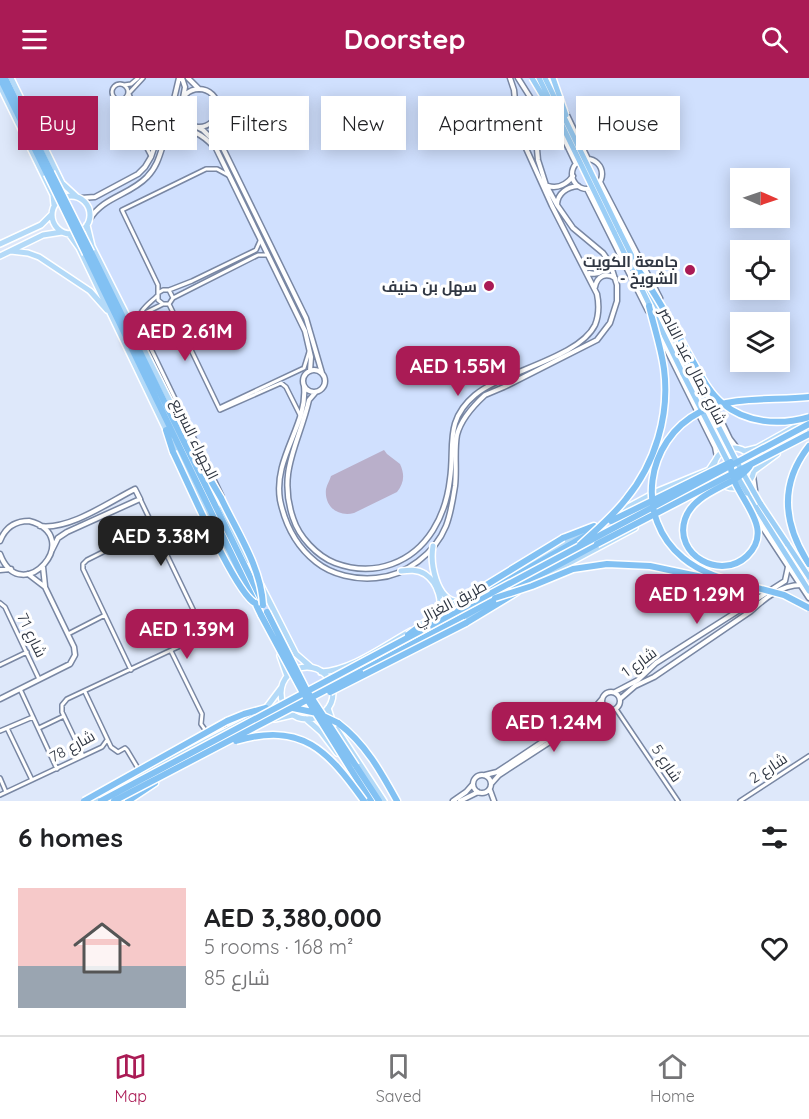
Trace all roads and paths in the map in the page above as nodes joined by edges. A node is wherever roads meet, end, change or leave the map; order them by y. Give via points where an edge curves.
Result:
1 (0, 78) edge
2 (6, 78) edge
3 (11, 78) edge
4 (138, 78) edge
5 (143, 78) edge
6 (181, 78) edge
7 (188, 78) edge
8 (510, 78) edge
9 (518, 78) edge
10 (533, 78) edge
11 (539, 78) edge
12 (549, 78) edge
13 (124, 85) junction
14 (0, 86) edge
15 (200, 89) junction
16 (129, 94) joint
17 (113, 96) edge
18 (176, 96) edge
19 (183, 96) edge
20 (186, 96) edge
21 (214, 96) edge
22 (514, 96) edge
23 (529, 96) edge
24 (197, 128) edge
25 (569, 132) junction
26 (197, 134) edge
27 (209, 137) edge
28 (209, 143) edge
29 (147, 150) edge
30 (153, 150) edge
31 (163, 150) edge
32 (216, 150) edge
33 (224, 150) edge
34 (527, 150) edge
35 (537, 150) edge
36 (151, 157) junction
37 (588, 159) junction
38 (576, 164) junction
39 (236, 174) junction
40 (229, 176) junction
41 (573, 176) junction
42 (129, 180) junction
43 (600, 182) junction
44 (546, 185) junction
45 (578, 186) junction
46 (133, 188) junction
47 (587, 189) junction
48 (78, 197) junction
49 (54, 205) junction
50 (557, 205) junction
51 (52, 214) junction
52 (88, 222) junction
53 (30, 231) junction
54 (62, 232) junction
55 (69, 234) junction
56 (40, 237) junction
57 (260, 239) junction
58 (0, 244) edge
59 (11, 251) junction
60 (248, 254) junction
61 (268, 255) junction
62 (0, 256) edge
63 (607, 258) junction
64 (250, 259) junction
65 (639, 271) junction
66 (588, 273) junction
67 (616, 279) junction
68 (159, 285) junction
69 (595, 287) junction
70 (167, 290) junction
71 (158, 295) junction
72 (173, 298) junction
73 (162, 304) junction
74 (169, 304) junction
75 (649, 306) junction
76 (112, 316) junction
77 (139, 316) junction
78 (306, 318) junction
79 (301, 321) junction
80 (308, 330) junction
81 (310, 347) junction
82 (309, 371) junction
83 (322, 373) junction
84 (304, 386) junction
85 (315, 393) junction
86 (809, 397) edge
87 (219, 410) junction
88 (300, 415) junction
89 (809, 418) edge
90 (809, 424) edge
91 (166, 430) junction
92 (809, 435) edge
93 (809, 446) edge
94 (737, 448) junction
95 (716, 459) junction
96 (750, 464) junction
97 (731, 467) junction
98 (207, 474) junction
99 (729, 487) junction
100 (140, 499) junction
101 (446, 501) junction
102 (452, 504) junction
103 (226, 514) junction
104 (438, 522) junction
105 (64, 525) junction
106 (40, 526) junction
107 (446, 526) junction
108 (594, 526) junction
109 (153, 527) junction
110 (68, 532) junction
111 (0, 541) edge
112 (307, 542) junction
113 (301, 546) junction
114 (433, 546) junction
115 (52, 550) junction
116 (572, 552) junction
117 (0, 554) edge
118 (809, 564) edge
119 (43, 567) junction
120 (788, 567) junction
121 (11, 569) junction
122 (366, 569) junction
123 (0, 570) edge
124 (401, 571) junction
125 (28, 574) junction
126 (542, 577) junction
127 (809, 577) edge
128 (365, 578) junction
129 (787, 583) junction
130 (801, 585) junction
131 (750, 586) junction
132 (45, 587) junction
133 (490, 588) junction
134 (809, 591) edge
135 (495, 598) junction
136 (809, 598) edge
137 (468, 600) junction
138 (0, 603) edge
139 (255, 603) junction
140 (746, 604) junction
141 (263, 605) junction
142 (809, 608) edge
143 (751, 611) junction
144 (105, 615) junction
145 (432, 620) junction
146 (68, 634) junction
147 (401, 642) junction
148 (170, 651) junction
149 (27, 652) junction
150 (0, 664) edge
151 (310, 668) junction
152 (649, 668) junction
153 (131, 670) junction
154 (321, 672) junction
155 (287, 676) junction
156 (654, 677) junction
157 (39, 679) junction
158 (281, 688) junction
159 (20, 689) junction
160 (85, 692) junction
161 (615, 692) junction
162 (332, 696) junction
163 (0, 699) edge
164 (602, 699) junction
165 (620, 699) junction
166 (294, 707) junction
167 (328, 708) junction
168 (616, 709) junction
169 (608, 710) junction
170 (292, 715) junction
171 (64, 716) junction
172 (33, 717) junction
173 (306, 719) junction
174 (8, 728) junction
175 (39, 728) junction
176 (228, 729) junction
177 (0, 732) edge
178 (107, 740) junction
179 (220, 745) junction
180 (83, 756) junction
181 (809, 756) edge
182 (57, 769) junction
183 (145, 773) junction
184 (485, 776) junction
185 (0, 778) edge
186 (32, 780) junction
187 (155, 783) junction
188 (474, 783) junction
189 (491, 784) junction
190 (488, 791) junction
191 (6, 792) junction
192 (478, 792) junction
193 (0, 795) edge
194 (84, 801) edge
195 (92, 801) edge
196 (101, 801) edge
197 (114, 801) edge
198 (120, 801) edge
199 (128, 801) edge
200 (368, 801) edge
201 (379, 801) edge
202 (384, 801) edge
203 (397, 801) edge
204 (453, 801) edge
205 (460, 801) edge
206 (493, 801) edge
207 (678, 801) edge
208 (740, 801) edge

1 - 139 highway, الجهراء السريع, bridge
2 - 141 highway, الجهراء السريع, bridge
3 - 48 main road via 62,183
4 - 13 street
5 - 16 street
6 - 18 street
6 - 19 street
7 - 15 street
8 - 22 street
9 - 23 street
10 - 25 highway, bridge
10 - 38 street
11 - 25 highway, شارع جمال عبد الناصر, bridge
12 - 25 highway, bridge
12 - 37 street
13 - 16 street
13 - 17 street via 112,89
14 - 49 main road via 53,195
15 - 20 street
15 - 21 street
24 - 27 street
25 - 65 highway, شارع جمال عبد الناصر, bridge
25 - 75 highway, شارع جمال عبد الناصر, bridge
26 - 28 street
29 - 36 street
30 - 36 street
31 - 46 street via 152,172
32 - 40 street
33 - 39 street
34 - 66 street
35 - 44 street
36 - 42 street via 146,167
37 - 38 street
37 - 43 street via 601,167
38 - 41 street
39 - 40 street
39 - 78 street
40 - 57 street
40 - 68 street via 217,169 206,169 122,210
41 - 44 street via 558,187
41 - 45 street
42 - 46 street
42 - 48 street via 91,198
43 - 47 street
43 - 94 street
44 - 50 street
45 - 47 street
45 - 50 street via 560,194
46 - 52 street via 101,205
47 - 95 street via 715,447
48 - 49 main road via 62,198
48 - 52 main road via 89,209
49 - 51 main road
50 - 63 street via 577,233
51 - 53 main road
51 - 54 main road via 54,225
52 - 55 main road via 79,232
52 - 98 main road, الجهراء السريع via 92,246
53 - 56 main road via 39,230
53 - 58 main road
54 - 55 main road
54 - 56 main road
55 - 76 main road, الجهراء السريع
56 - 59 main road
57 - 60 street via 258,248
57 - 61 street
59 - 62 main road
59 - 76 main road via 39,257 93,294
60 - 64 street
60 - 70 street
61 - 64 street
61 - 79 street
63 - 66 street via 603,270
63 - 67 street
64 - 72 street
65 - 89 highway, bridge via 720,402 743,416 761,421
65 - 127 highway, شارع جمال عبد الناصر, bridge via 734,457
66 - 69 street
67 - 69 street via 603,276
67 - 102 street via 614,313 597,340 485,395 473,406 458,434
68 - 70 street
68 - 71 street
69 - 101 street via 598,315 583,340 483,389 464,407 452,433
70 - 71 street
70 - 72 street
71 - 73 street
71 - 77 street
72 - 74 street
73 - 74 street
73 - 77 street
74 - 87 street
75 - 97 highway, شارع جمال عبد الناصر, bridge
75 - 116 highway, bridge via 664,371 660,433 647,468 627,498
76 - 91 main road, الجهراء السريع
77 - 103 street via 139,324 221,492
78 - 79 street
78 - 80 street
79 - 80 street
80 - 81 street
80 - 83 street
81 - 82 street
81 - 87 street via 304,368
82 - 83 street
82 - 84 street
83 - 85 street via 325,385
84 - 85 street
84 - 88 street
85 - 112 street via 309,400 287,473 286,498 294,522
86 - 131 highway, bridge via 737,401 702,411 671,435 655,463 653,504 671,547 707,573
87 - 88 street via 281,383
88 - 113 street via 279,479 283,516
89 - 96 main road, طريق الغزالي via 757,448
90 - 96 highway, طريق الغزالي, bridge
91 - 139 highway, bridge via 227,563 245,595
91 - 155 main road, الجهراء السريع
92 - 96 highway, طريق الغزالي, bridge
93 - 118 highway via 794,471 788,506 796,540
94 - 95 main road, طريق الغزالي via 724,450
94 - 96 main road
95 - 99 main road via 715,476
95 - 108 main road, طريق الغزالي via 709,470 658,491
96 - 97 highway, bridge via 745,472 739,475 732,479 709,493 698,501 685,518 683,532 689,550 710,565 741,561 756,540 755,521 734,478 733,475
96 - 99 main road, طريق الغزالي via 744,485
96 - 116 highway, طريق الغزالي, bridge
96 - 127 street, شارع جمال عبد الناصر via 758,496
96 - 133 highway, bridge via 740,458 730,462 611,521
96 - 135 highway, طريق الغزالي, bridge
97 - 134 highway, شارع جمال عبد الناصر, bridge
98 - 103 main road, الجهراء السريع
98 - 141 highway, bridge via 255,568
99 - 120 street via 746,500
99 - 126 main road, طريق الغزالي via 712,487
100 - 105 street via 135,489
100 - 109 street
100 - 110 street
101 - 102 street
101 - 104 street
102 - 107 street
103 - 151 main road, الجهراء السريع via 296,654
104 - 107 street
104 - 122 street via 418,549 404,560
105 - 106 street
105 - 110 street
106 - 111 street via 29,521 16,522
106 - 115 street via 50,539
107 - 114 street
108 - 133 main road, طريق الغزالي
108 - 147 highway, bridge via 563,538 424,622
109 - 144 street via 84,564
109 - 148 street via 201,626 197,638
110 - 115 street via 58,538
112 - 113 street
112 - 122 street via 330,561
113 - 128 street via 325,569
114 - 124 street
114 - 137 main road via 434,575 445,597 452,602
115 - 119 street
116 - 147 highway, طريق الغزالي, bridge
117 - 121 street
119 - 125 street
119 - 132 street
120 - 129 street
120 - 130 street
121 - 123 street
121 - 125 street
122 - 128 street
124 - 128 street via 382,578
124 - 145 main road via 419,571 430,578 441,606
125 - 132 street
126 - 162 main road, طريق الغزالي via 347,682
126 - 166 highway, bridge via 466,623
129 - 130 street
129 - 140 street, شارع 1
129 - 143 street, شارع 1
130 - 136 street
131 - 135 highway, bridge via 650,566 607,564 573,569
131 - 142 highway, bridge via 793,598
132 - 146 street
133 - 137 main road, طريق الغزالي
135 - 166 highway, طريق الغزالي, bridge
137 - 145 main road, طريق الغزالي
138 - 149 street, شارع 71
139 - 200 highway, الجهراء السريع, bridge
140 - 143 street
140 - 152 street, شارع 1
141 - 201 highway, الجهراء السريع, bridge via 316,706
143 - 156 street, شارع 1
144 - 146 street
144 - 153 street
145 - 154 main road, طريق الغزالي via 350,665
146 - 157 street via 75,651 72,662
147 - 196 highway, طريق الغزالي, bridge
148 - 153 street
148 - 176 street via 202,714 201,724 207,732
149 - 150 street
149 - 157 street, شارع 71
151 - 154 main road
151 - 155 main road via 296,669
152 - 156 street via 648,675
152 - 161 street, شارع 1 via 638,680
153 - 160 street
154 - 162 main road via 331,685
155 - 158 main road
156 - 165 street, شارع 1
157 - 159 street
158 - 170 main road via 283,703
158 - 176 main road via 263,712
159 - 163 street
159 - 172 street
160 - 171 street via 67,699 62,705
160 - 178 street, شارع 78
161 - 164 street via 608,692
161 - 165 street
162 - 167 main road
164 - 169 street
164 - 184 street
165 - 168 street
166 - 179 highway, طريق الغزالي, bridge
167 - 173 main road via 316,718
167 - 202 main road via 333,723
168 - 169 street
168 - 207 street, شارع 5
169 - 189 street via 579,723
170 - 173 main road
170 - 187 main road via 275,719
171 - 175 street
171 - 180 street
172 - 174 street
172 - 175 street
173 - 200 main road via 331,744
174 - 177 street
174 - 186 street
175 - 182 street
176 - 183 main road
178 - 180 street, شارع 78 via 102,747
178 - 183 street via 114,751 125,748
179 - 197 highway, طريق الغزالي, bridge
179 - 200 highway, bridge via 276,734 304,740 327,755
180 - 182 street, شارع 78
181 - 208 street, شارع 2
182 - 186 street, شارع 78
183 - 195 main road
184 - 188 street via 476,778
184 - 189 street
185 - 191 street
186 - 191 street, شارع 78
187 - 198 main road
187 - 199 highway
188 - 192 street
188 - 204 street
189 - 190 street
190 - 192 street
190 - 206 street
191 - 193 street, شارع 78
192 - 205 street
194 - 203 highway, bridge via 233,718 278,708 316,713 349,731 377,766

